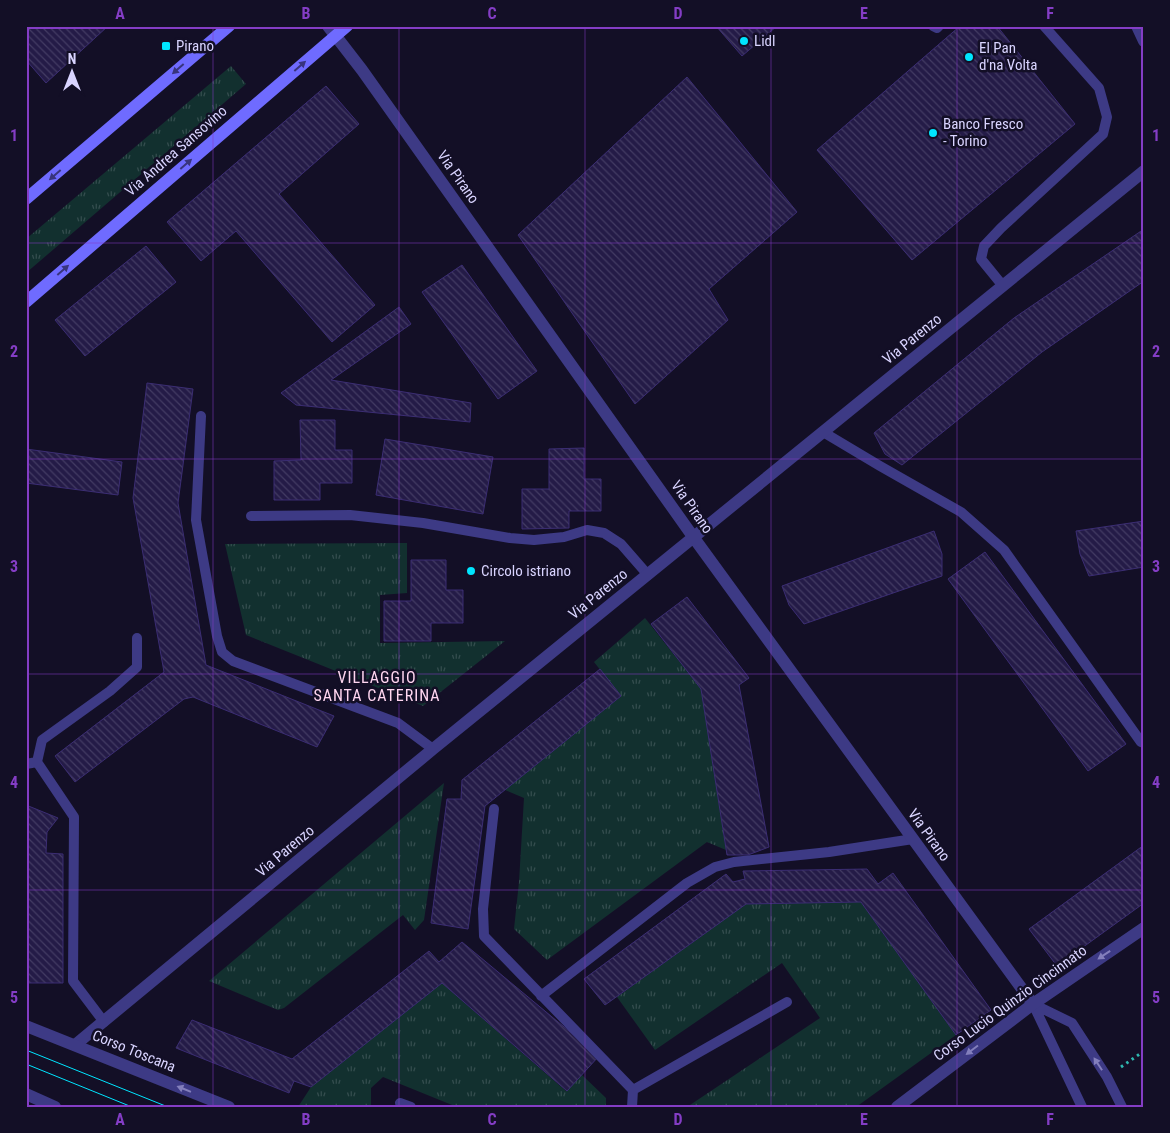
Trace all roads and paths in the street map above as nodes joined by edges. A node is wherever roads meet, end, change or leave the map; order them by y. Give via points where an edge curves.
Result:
1 (229, 26) edge
2 (347, 26) edge
3 (933, 26) edge
4 (939, 26) edge
5 (1044, 26) edge
6 (1137, 26) edge
7 (332, 31) edge
8 (1144, 41) edge
9 (1144, 171) edge
10 (26, 199) edge
11 (1003, 286) junction
12 (26, 302) edge
13 (201, 416) dead end
14 (823, 432) junction
15 (251, 516) dead end
16 (694, 538) junction
17 (648, 575) junction
18 (137, 638) dead end
19 (1144, 743) edge
20 (433, 749) junction
21 (32, 763) edge
22 (494, 809) dead end
23 (913, 839) junction
24 (1144, 928) edge
25 (541, 996) junction
26 (787, 1002) dead end
27 (1033, 1004) junction
28 (104, 1022) junction
29 (26, 1026) edge
30 (75, 1046) junction
31 (633, 1090) junction
32 (26, 1094) edge
33 (400, 1103) dead end
34 (55, 1107) edge
35 (229, 1107) edge
36 (411, 1107) edge
37 (632, 1107) edge
38 (897, 1107) edge
39 (1082, 1107) edge
40 (1122, 1107) edge

1 -> 10 main road
2 - 7 main road, Via Andrea Sansovino
3 - 4 lane
5 - 11 lane via 1099,88 1107,117 1103,134 984,246 981,260
6 - 8 street
12 -> 7 main road, Via Andrea Sansovino
7 - 16 street, Via Pirano
9 - 11 street, Via Parenzo
11 - 14 street, Via Parenzo
13 - 20 lane via 196,520 222,652 233,661 398,723
14 - 16 street, Via Parenzo
14 - 19 lane via 960,512 1004,550
15 - 17 lane via 350,515 534,540 564,538 587,530 604,533 621,544
16 - 17 street, Via Parenzo
16 - 23 street, Via Pirano
17 - 20 street, Via Parenzo
18 - 21 lane via 137,668 42,740
20 - 28 street, Via Parenzo
21 - 28 lane via 74,817 73,981
22 - 25 lane via 483,909 484,936
23 - 25 lane via 715,867 687,882
23 - 27 street, Via Pirano
24 -> 27 street, Corso Lucio Quinzio Cincinnato
25 - 31 lane
26 - 31 lane
27 -> 38 street, Corso Lucio Quinzio Cincinnato
27 - 39 lane
40 -> 27 lane via 1072,1023
28 - 30 street, Via Parenzo
29 - 30 street, Corso Toscana
35 -> 30 street, Corso Toscana
31 - 37 lane
32 - 34 street
33 - 36 lane

